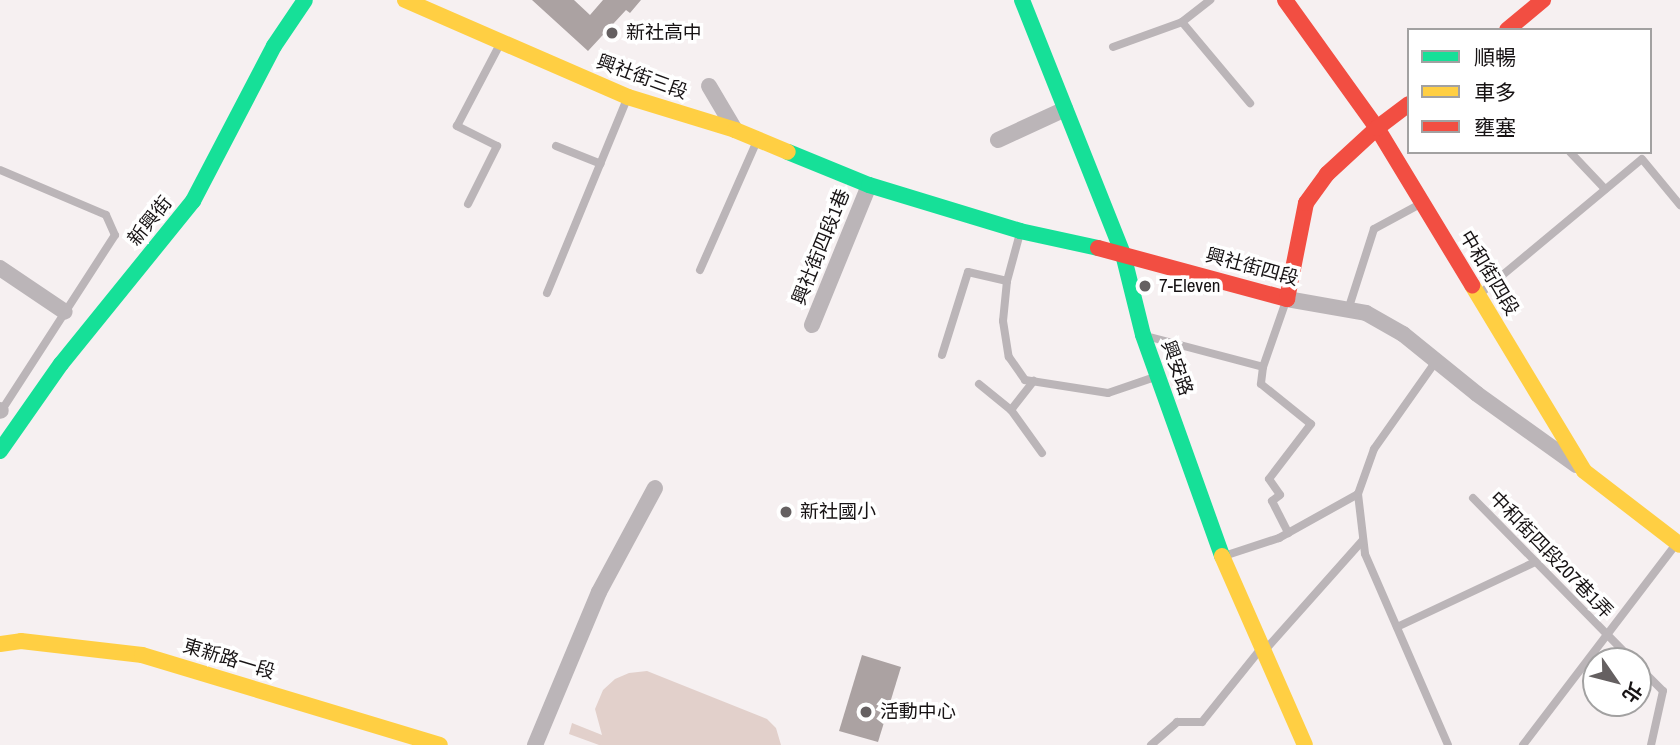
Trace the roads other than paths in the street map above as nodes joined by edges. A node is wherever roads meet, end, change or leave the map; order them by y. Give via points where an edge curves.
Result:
1 (305, 0) edge
2 (405, 0) edge
3 (1022, 0) edge
4 (1210, 0) edge
5 (1285, 0) edge
6 (1543, 0) edge
7 (1182, 22) junction
8 (1509, 28) edge
9 (500, 44) junction
10 (1113, 47) dead end
11 (709, 86) dead end
12 (628, 97) junction
13 (1250, 103) dead end
14 (1407, 106) edge
15 (1065, 110) junction
16 (1377, 128) junction
17 (735, 130) junction
18 (758, 140) junction
19 (998, 140) dead end
20 (556, 146) dead end
21 (1572, 154) edge
22 (601, 164) junction
23 (0, 170) edge
24 (869, 185) junction
25 (1605, 189) junction
26 (1422, 203) junction
27 (468, 204) dead end
28 (1680, 205) edge
29 (1020, 231) junction
30 (1122, 254) junction
31 (0, 268) edge
32 (700, 270) dead end
33 (1007, 281) junction
34 (547, 293) dead end
35 (1478, 295) junction
36 (1287, 299) junction
37 (1348, 310) junction
38 (65, 312) junction
39 (812, 325) dead end
40 (1143, 335) junction
41 (942, 355) dead end
42 (1436, 361) junction
43 (1263, 367) junction
44 (1158, 376) junction
45 (1034, 381) junction
46 (979, 384) dead end
47 (1011, 410) junction
48 (0, 411) edge
49 (0, 452) edge
50 (1042, 453) dead end
51 (1584, 471) junction
52 (654, 488) dead end
53 (1358, 494) junction
54 (1473, 498) dead end
55 (1288, 533) junction
56 (1363, 540) junction
57 (1679, 542) edge
58 (1222, 557) junction
59 (1535, 562) junction
60 (1397, 628) junction
61 (1607, 635) junction
62 (0, 644) edge
63 (1619, 647) edge
64 (1264, 648) junction
65 (1652, 680) edge
66 (1653, 743) edge
67 (440, 745) edge
68 (535, 745) edge
69 (1151, 745) edge
70 (1305, 745) edge
71 (1448, 745) edge
72 (1522, 745) edge

1 - 49 street, 新興街 via 274,46 193,201 61,364
2 - 9 street, 興社街三段
3 - 15 street, 興安路
4 - 7 lane
5 - 16 street, 中和街四段
6 - 8 street
7 - 10 lane
7 - 13 lane
9 - 12 street, 興社街三段
9 - 27 lane via 457,126 497,146
11 - 17 street
12 - 17 street, 興社街三段
12 - 22 lane
14 - 16 street
15 - 19 street
15 - 30 street, 興安路
16 - 26 street, 中和街四段
16 - 36 street via 1327,174 1306,203
17 - 18 street, 興社街三段
18 - 24 street, 興社街三段
18 - 32 lane
20 - 22 lane
21 - 25 lane
22 - 34 lane
23 - 38 lane via 106,215 115,235
24 - 29 street, 興社街四段
24 - 39 street, 興社街四段1巷
25 - 28 lane via 1642,159
25 - 35 lane
26 - 35 street, 中和街四段
26 - 37 lane via 1374,229
29 - 30 street, 興社街四段
29 - 33 lane
30 - 36 street, 興社街四段
30 - 40 street, 興安路
31 - 38 street
33 - 41 lane via 968,272
33 - 45 lane via 1003,321 1009,357 1025,380
35 - 51 street, 中和街四段
36 - 37 street, 興社街四段
36 - 43 lane
37 - 42 street, 興社街四段 via 1366,313 1403,334
38 - 48 lane
40 - 43 lane
40 - 44 street, 興安路
42 - 51 street, 興社街四段
42 - 53 lane via 1374,449
43 - 55 lane via 1261,384 1311,424 1269,479 1280,495 1272,501
44 - 45 lane via 1108,393
44 - 58 street, 興安路
45 - 47 lane
46 - 47 lane
47 - 50 lane
51 - 57 street, 中和街四段
52 - 68 street via 599,592
53 - 55 lane
53 - 56 lane
54 - 59 lane, 中和街四段207巷1弄
55 - 58 lane
56 - 60 lane
56 - 64 lane
57 - 61 lane
58 - 64 street, 興安路
59 - 60 lane
59 - 61 lane, 中和街四段207巷1弄
60 - 71 lane
61 - 63 lane, 中和街四段207巷1弄
61 - 72 lane
62 - 67 street, 東新路一段 via 21,641 142,655
64 - 69 lane via 1202,722 1177,722
64 - 70 street, 興安路
65 - 66 lane via 1663,691

